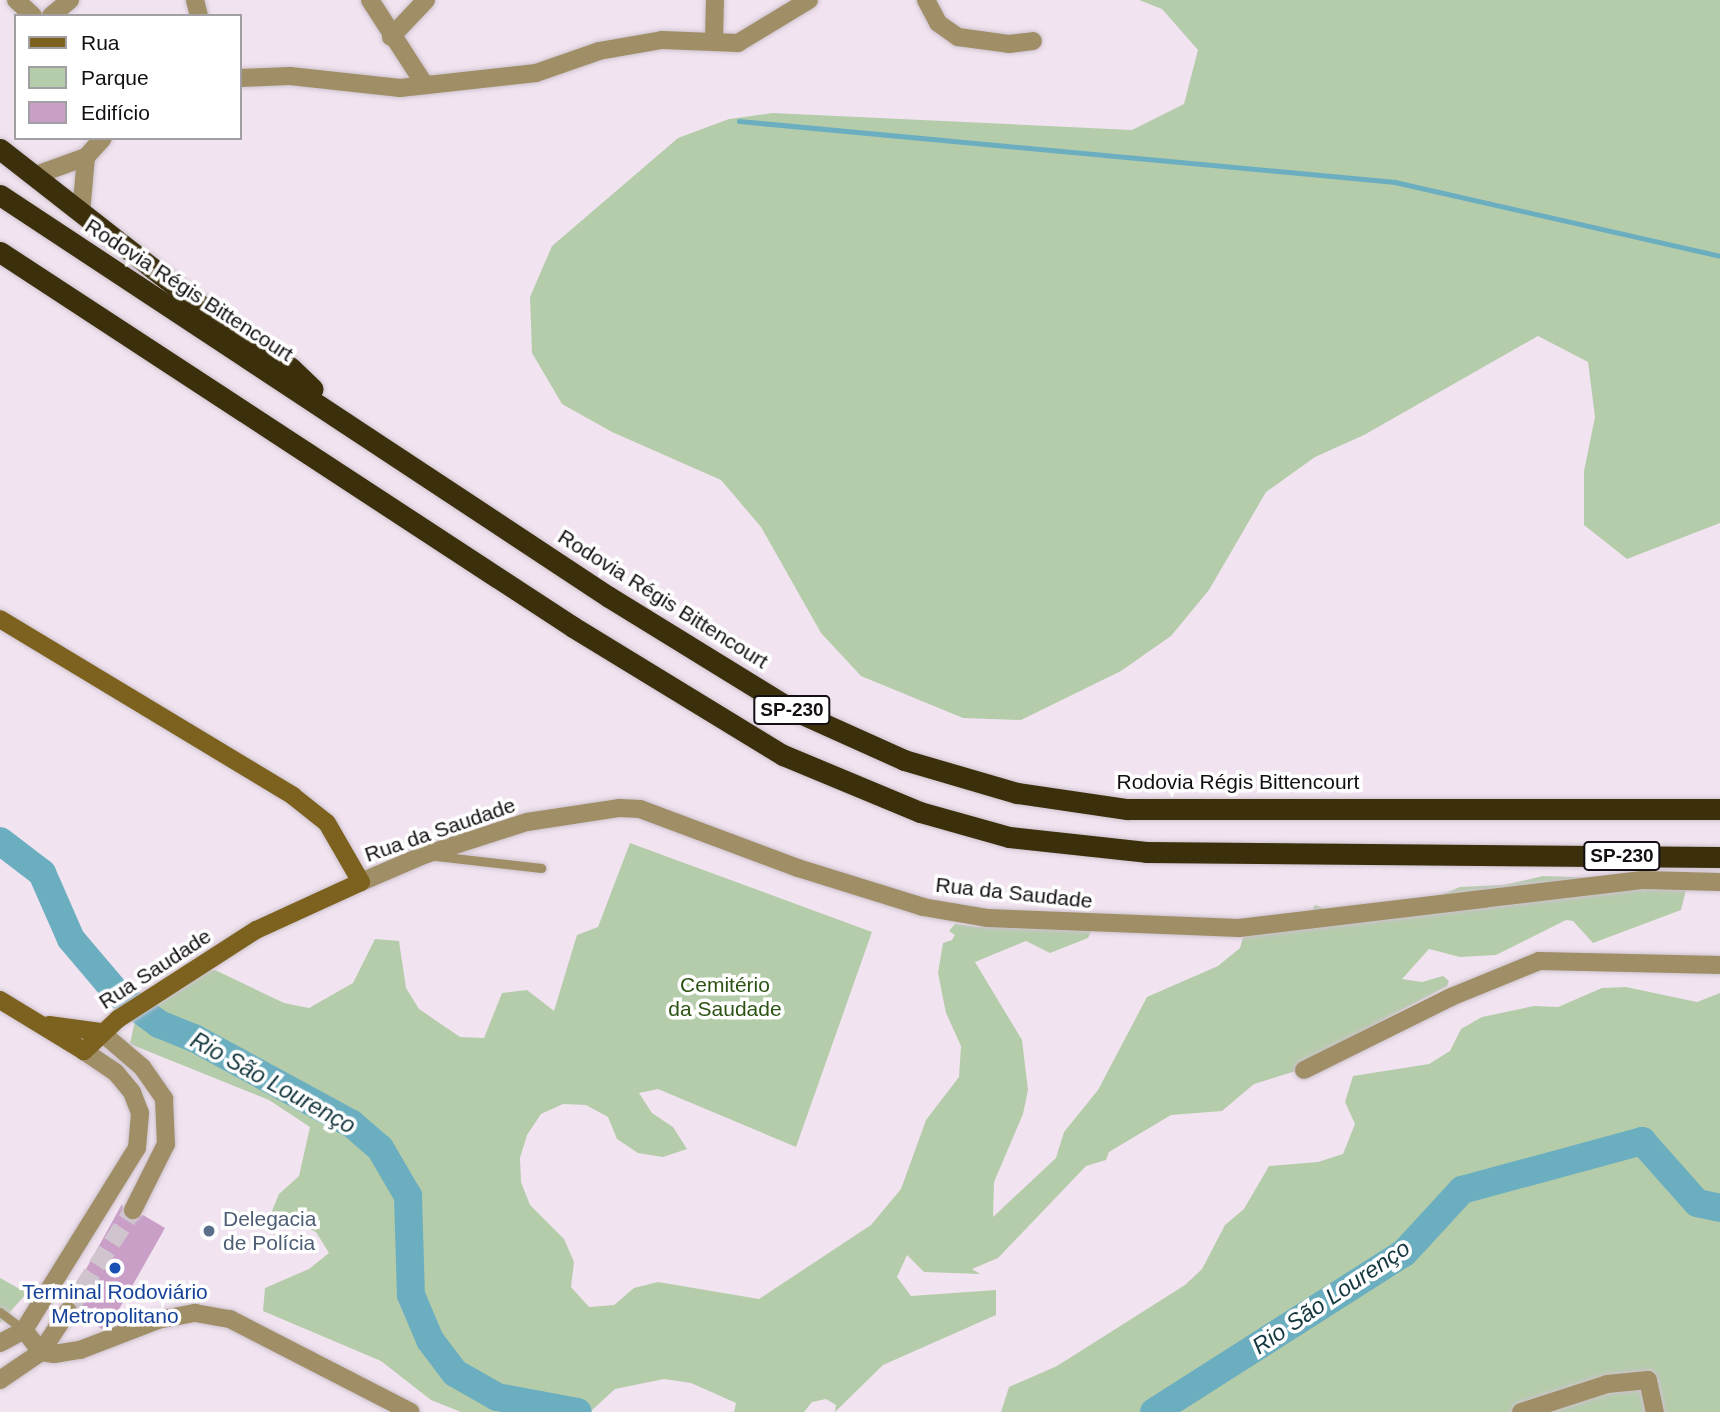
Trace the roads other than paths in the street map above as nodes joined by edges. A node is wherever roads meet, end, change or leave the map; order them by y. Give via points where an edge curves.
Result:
1 (16, 0) edge
2 (70, 0) edge
3 (370, 0) edge
4 (426, 0) edge
5 (715, 0) edge
6 (809, 0) edge
7 (926, 0) edge
8 (31, 14) edge
9 (53, 14) edge
10 (391, 37) junction
11 (713, 40) junction
12 (1033, 41) dead end
13 (242, 78) edge
14 (425, 85) junction
15 (101, 140) edge
16 (0, 149) edge
17 (86, 157) junction
18 (36, 175) junction
19 (0, 195) edge
20 (81, 213) junction
21 (0, 252) edge
22 (350, 425) junction
23 (0, 619) edge
24 (1720, 809) edge
25 (424, 855) junction
26 (1679, 857) junction
27 (1720, 857) edge
28 (541, 868) dead end
29 (1720, 869) edge
30 (361, 881) junction
31 (1720, 882) edge
32 (256, 930) joint
33 (1720, 965) edge
34 (0, 1000) edge
35 (45, 1024) junction
36 (101, 1032) junction
37 (84, 1051) junction
38 (1304, 1070) dead end
39 (167, 1125) junction
40 (141, 1130) junction
41 (133, 1210) tunnel mouth
42 (68, 1311) tunnel mouth
43 (0, 1312) edge
44 (24, 1329) junction
45 (0, 1343) edge
46 (41, 1352) junction
47 (0, 1380) edge
48 (411, 1412) edge
49 (1521, 1412) edge
50 (1655, 1412) edge

1 - 8 street
2 - 9 street
3 - 10 street
4 - 10 street
5 - 11 street
6 - 11 street via 748,40
7 - 12 street via 938,23 958,37 1009,44
10 - 14 street
11 - 14 street via 662,40 599,51 536,73
13 - 14 street via 290,76 400,88
15 - 17 street
16 - 18 highway
17 - 18 street
17 - 20 street
18 - 20 highway
19 - 22 highway, Rodovia Régis Bittencourt / SP-230
20 - 22 highway via 197,303 291,368
21 - 26 highway, SP-230 via 317,462 760,741 919,812 1009,837 1146,852
22 - 24 highway, Rodovia Régis Bittencourt / SP-230 via 609,597 793,710 904,760 1017,793 1127,809
23 - 30 street via 293,796 327,823
25 - 28 lane
25 - 30 street, Rua da Saudade
25 - 31 street, Rua da Saudade via 527,822 640,809 798,868 923,906 988,918 1175,929 1239,928 1644,880
26 - 27 highway, SP-230
26 - 29 highway
30 - 32 street, Rua da Saudade
32 - 36 street, Rua Saudade
33 - 38 street via 1539,961 1451,997
34 - 35 street
35 - 36 street
35 - 37 street
36 - 37 street, Rua Saudade
36 - 39 street via 142,1067 164,1099
37 - 40 street via 115,1072 132,1092
39 - 40 street
39 - 41 street via 159,1163
40 - 44 street via 137,1148
42 - 46 street
43 - 44 lane
44 - 45 street
44 - 46 street
46 - 47 street
46 - 48 street via 80,1350 158,1320 195,1313 230,1319
49 - 50 street via 1607,1384 1647,1380

